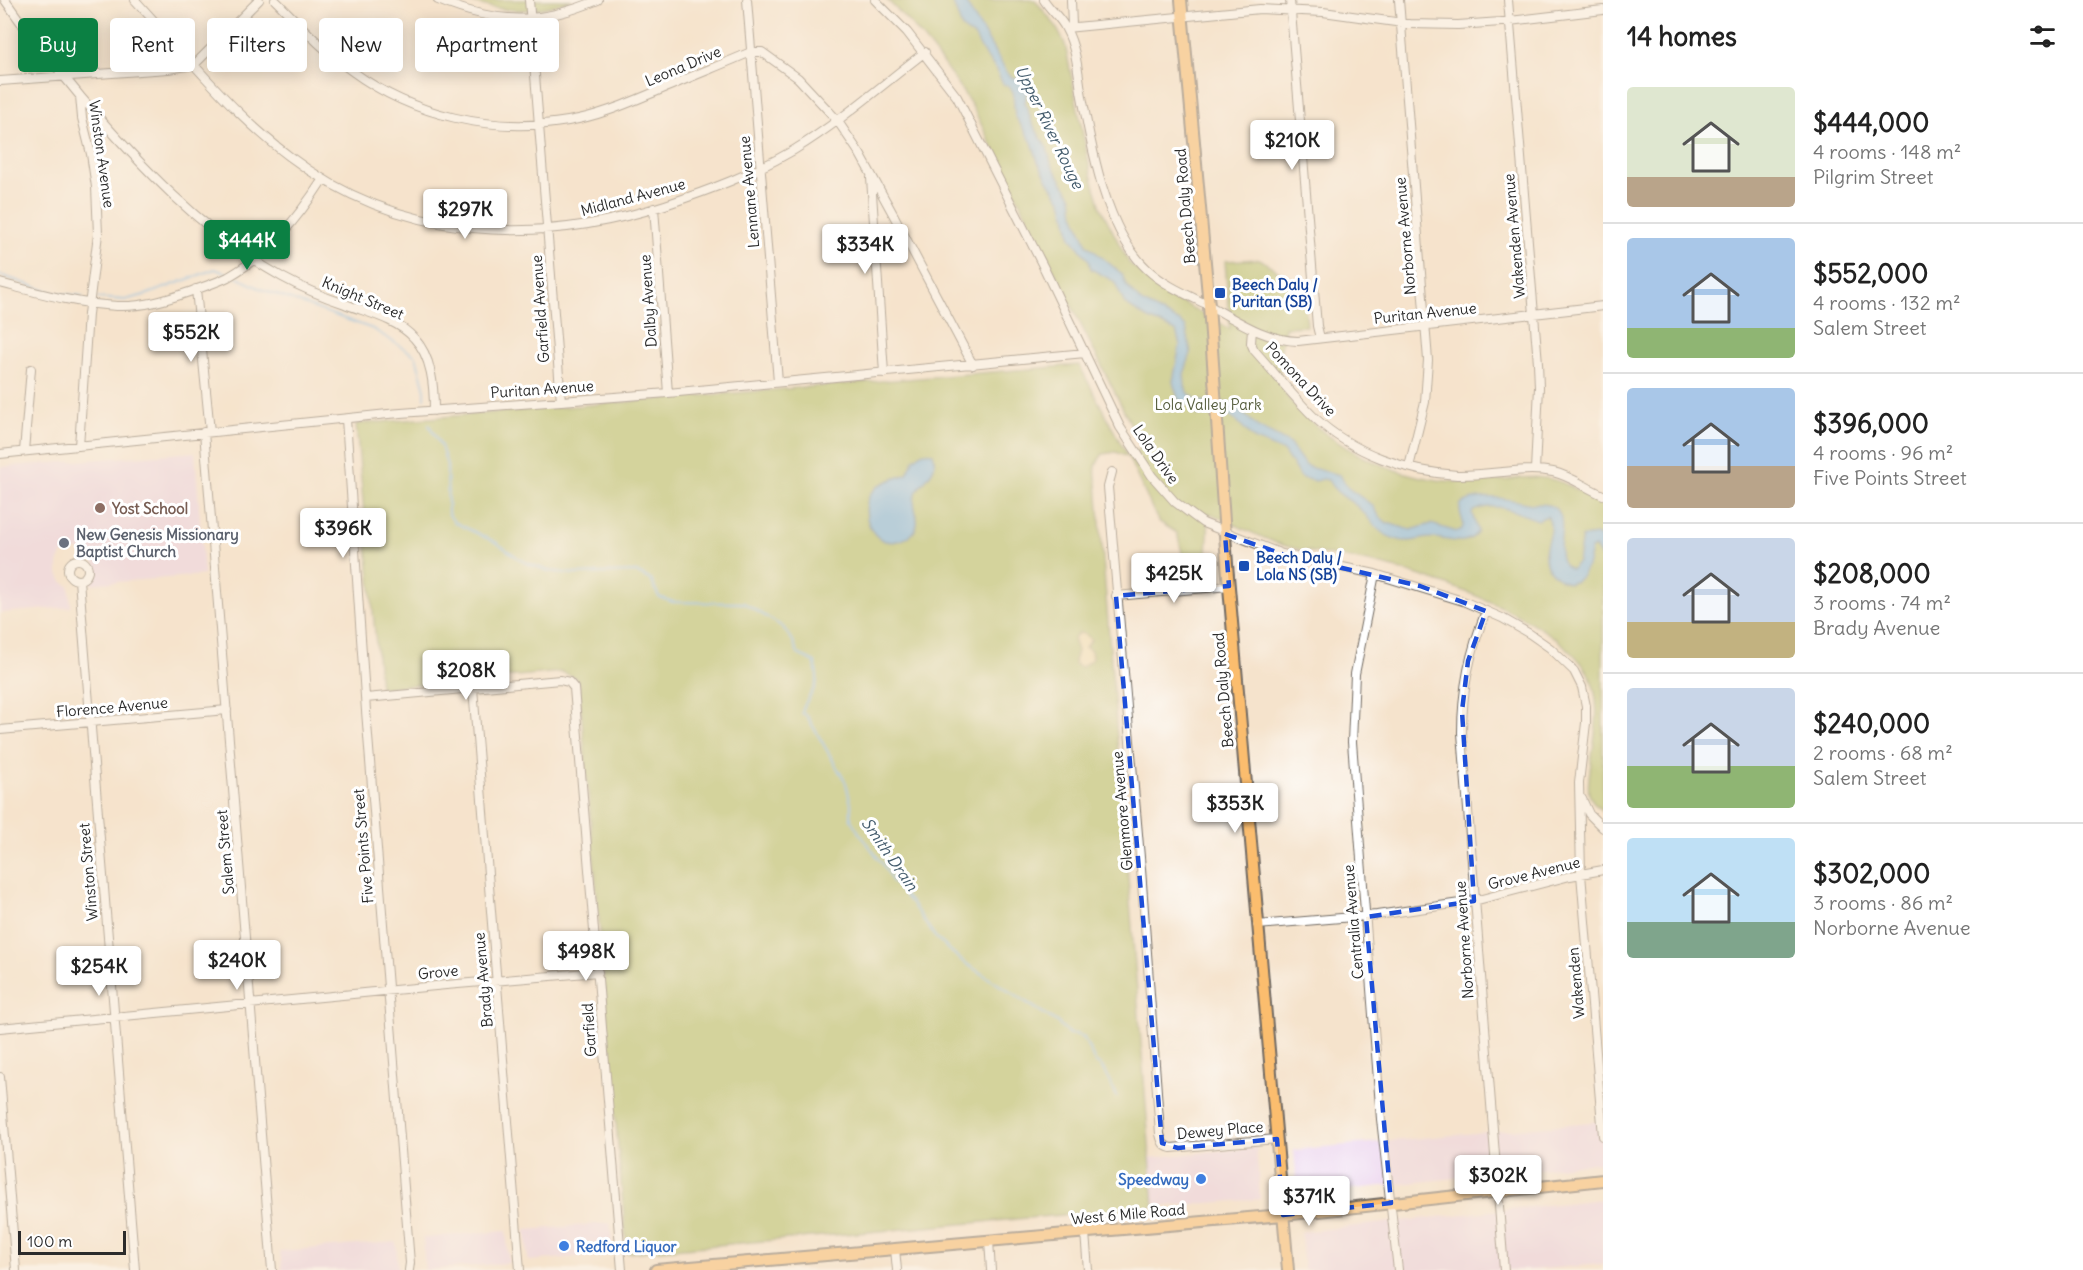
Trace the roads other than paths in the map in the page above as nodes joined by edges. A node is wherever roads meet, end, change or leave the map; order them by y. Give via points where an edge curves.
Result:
1 (5, 0) edge
2 (135, 0) edge
3 (259, 0) edge
4 (275, 0) edge
5 (438, 0) edge
6 (529, 0) edge
7 (598, 0) edge
8 (747, 0) edge
9 (875, 0) edge
10 (1044, 0) edge
11 (1071, 0) edge
12 (1181, 0) edge
13 (1290, 0) edge
14 (1399, 0) edge
15 (1508, 0) edge
16 (1291, 10) junction
17 (1603, 10) edge
18 (1183, 16) junction
19 (151, 18) edge
20 (502, 18) edge
21 (531, 18) edge
22 (536, 18) edge
23 (1509, 21) junction
24 (1401, 23) junction
25 (1069, 27) junction
26 (751, 52) junction
27 (925, 52) junction
28 (195, 64) edge
29 (195, 66) edge
30 (123, 72) edge
31 (535, 72) edge
32 (64, 76) junction
33 (0, 81) edge
34 (80, 96) junction
35 (837, 120) junction
36 (539, 124) junction
37 (760, 168) junction
38 (871, 177) junction
39 (323, 179) junction
40 (654, 208) junction
41 (547, 230) junction
42 (252, 260) junction
43 (0, 283) edge
44 (196, 289) junction
45 (89, 303) junction
46 (1209, 306) junction
47 (1603, 306) edge
48 (1534, 314) junction
49 (1426, 326) junction
50 (1252, 329) junction
51 (1320, 338) junction
52 (1085, 353) junction
53 (972, 365) junction
54 (31, 369) dead end
55 (884, 374) junction
56 (778, 382) junction
57 (668, 393) junction
58 (561, 401) junction
59 (434, 411) junction
60 (346, 419) junction
61 (207, 432) junction
62 (79, 446) junction
63 (24, 451) junction
64 (0, 454) edge
65 (1409, 467) junction
66 (1535, 470) junction
67 (1112, 472) dead end
68 (1603, 495) edge
69 (1225, 534) junction
70 (1375, 574) junction
71 (79, 580) dead end
72 (1229, 586) junction
73 (1116, 596) junction
74 (1486, 611) junction
75 (473, 688) junction
76 (366, 698) junction
77 (227, 710) junction
78 (90, 723) junction
79 (0, 730) edge
80 (1579, 789) junction
81 (1580, 827) joint
82 (1603, 828) edge
83 (1603, 870) edge
84 (1581, 874) junction
85 (1474, 901) junction
86 (1365, 916) junction
87 (1257, 925) junction
88 (598, 972) junction
89 (497, 980) junction
90 (389, 991) junction
91 (250, 1003) junction
92 (113, 1016) junction
93 (0, 1028) edge
94 (0, 1077) edge
95 (1603, 1136) edge
96 (1277, 1139) junction
97 (1166, 1147) joint
98 (1603, 1180) edge
99 (1498, 1192) junction
100 (1391, 1203) junction
101 (1283, 1215) junction
102 (1085, 1233) junction
103 (989, 1241) junction
104 (895, 1249) junction
105 (744, 1266) edge
106 (16, 1270) edge
107 (135, 1270) edge
108 (272, 1270) edge
109 (409, 1270) edge
110 (520, 1270) edge
111 (622, 1270) edge
112 (656, 1270) edge
113 (897, 1270) edge
114 (991, 1270) edge
115 (1088, 1270) edge
116 (1288, 1270) edge
117 (1398, 1270) edge
118 (1504, 1270) edge

1 - 32 street, Winston Avenue
2 - 19 street, Midland Avenue
3 - 28 street
4 - 36 street, Leona Drive via 337,60 396,97 468,121
5 - 20 street
6 - 21 street, Garfield Avenue
7 - 22 street
8 - 26 street, Lennane Avenue
9 - 27 street, Lola Drive
10 - 25 street
11 - 25 street
12 - 18 main road, Beech Daly Road
13 - 16 street
14 - 24 street, Norborne Avenue
15 - 23 street, Wakenden Avenue
16 - 18 street
16 - 24 street
16 - 51 street
17 - 23 street
18 - 25 street
18 - 46 main road, Beech Daly Road
23 - 24 street via 1458,25
23 - 48 street, Wakenden Avenue
24 - 49 street, Norborne Avenue
25 - 46 street via 1092,151 1125,240 1149,271
26 - 35 street via 762,52 798,78
26 - 36 street, Leona Drive via 619,107 570,121
26 - 37 street, Lennane Avenue
27 - 35 street, Midland Avenue
27 - 52 street, Lola Drive via 964,109
29 - 39 street, Midland Avenue via 256,129
30 - 32 street
31 - 36 street, Garfield Avenue
32 - 33 street
32 - 34 street, Winston Avenue
34 - 42 street, Knight Street via 173,195
34 - 45 street, Winston Avenue via 98,213
35 - 37 street, Midland Avenue
35 - 38 street
36 - 41 street, Garfield Avenue
37 - 40 street, Midland Avenue
37 - 56 street, Lennane Avenue
38 - 53 street
38 - 55 street
39 - 41 street, Midland Avenue via 379,205 437,223 494,231
39 - 42 street via 294,221
40 - 41 street, Midland Avenue via 602,222
40 - 57 street, Dalby Avenue
41 - 58 street, Garfield Avenue
42 - 44 street via 226,277
42 - 59 street, Knight Street via 298,285 389,320 409,333 427,359
43 - 45 street
44 - 45 street via 143,305
44 - 61 street, Salem Street
45 - 62 street, Winston Avenue
46 - 50 street
46 - 69 main road, Beech Daly Road
47 - 48 street, Puritan Avenue
48 - 49 street, Puritan Avenue
48 - 66 street, Wakenden Avenue via 1539,387
49 - 51 street, Puritan Avenue
49 - 65 street, Norborne Avenue via 1427,385
50 - 51 street, Puritan Avenue via 1285,340
50 - 65 street, Pomona Drive via 1254,350 1316,418 1361,448
52 - 53 street, Puritan Avenue
52 - 69 street, Lola Drive via 1120,427 1152,476 1175,502
53 - 55 street, Puritan Avenue
54 - 63 street
55 - 56 street, Puritan Avenue
56 - 57 street, Puritan Avenue
57 - 58 street, Puritan Avenue
58 - 59 street, Puritan Avenue
59 - 60 street, Puritan Avenue
60 - 61 street, Puritan Avenue
60 - 76 street, Five Points Street
61 - 62 street, Puritan Avenue
61 - 77 street, Salem Street
62 - 63 street, Puritan Avenue
63 - 64 street, Puritan Avenue
65 - 66 street, Pomona Drive via 1458,475
66 - 68 street, Pomona Drive via 1564,475
67 - 73 street, Glenmore Avenue via 1108,487
69 - 70 street, Lola Drive via 1282,554
69 - 72 main road, Beech Daly Road
70 - 74 street, Lola Drive via 1442,593
70 - 86 street, Centralia Avenue via 1354,674 1352,714
71 - 78 street, Winston Street
72 - 73 street
72 - 87 main road, Beech Daly Road
73 - 97 street, Glenmore Avenue via 1160,1134
74 - 80 street, Lola Drive via 1550,648 1569,664 1579,680 1586,714
74 - 85 street, Norborne Avenue via 1468,661 1462,711
75 - 76 street
75 - 88 street, Garfield via 560,680 569,682 575,693
75 - 89 street, Brady Avenue
76 - 90 street, Five Points Street
77 - 78 street, Florence Avenue
77 - 91 street, Salem Street
78 - 79 street, Florence Avenue
78 - 92 street, Winston Street
80 - 81 street, Lola Drive
80 - 82 street, Lola Drive via 1583,804
81 - 84 street, Wakenden
83 - 84 street, Grove Avenue
84 - 85 street, Grove Avenue
84 - 95 street, Wakenden
85 - 86 street, Grove Avenue
85 - 99 street, Norborne Avenue
86 - 87 street, Grove Avenue
86 - 100 street, Centralia Avenue
87 - 96 main road, Beech Daly Road
88 - 89 street, Grove
88 - 111 street, Garfield
89 - 90 street, Grove
89 - 110 street, Brady Avenue
90 - 91 street
90 - 109 street, Five Points Street
91 - 92 street
91 - 108 street, Salem Street
92 - 93 street
92 - 107 street, Winston Street
94 - 106 street
96 - 97 street, Dewey Place
96 - 101 main road, Beech Daly Road
98 - 99 main road, West 6 Mile Road
99 - 100 main road, West 6 Mile Road
99 - 118 street, Norborne Avenue
100 - 101 main road, West 6 Mile Road
100 - 117 street, Centralia Avenue
101 - 102 main road, West 6 Mile Road
101 - 116 main road, Beech Daly Road
102 - 103 main road, West 6 Mile Road
102 - 115 street
103 - 104 main road, West 6 Mile Road
103 - 114 street
104 - 105 main road, West 6 Mile Road
104 - 113 street
105 - 112 main road, West 6 Mile Road

